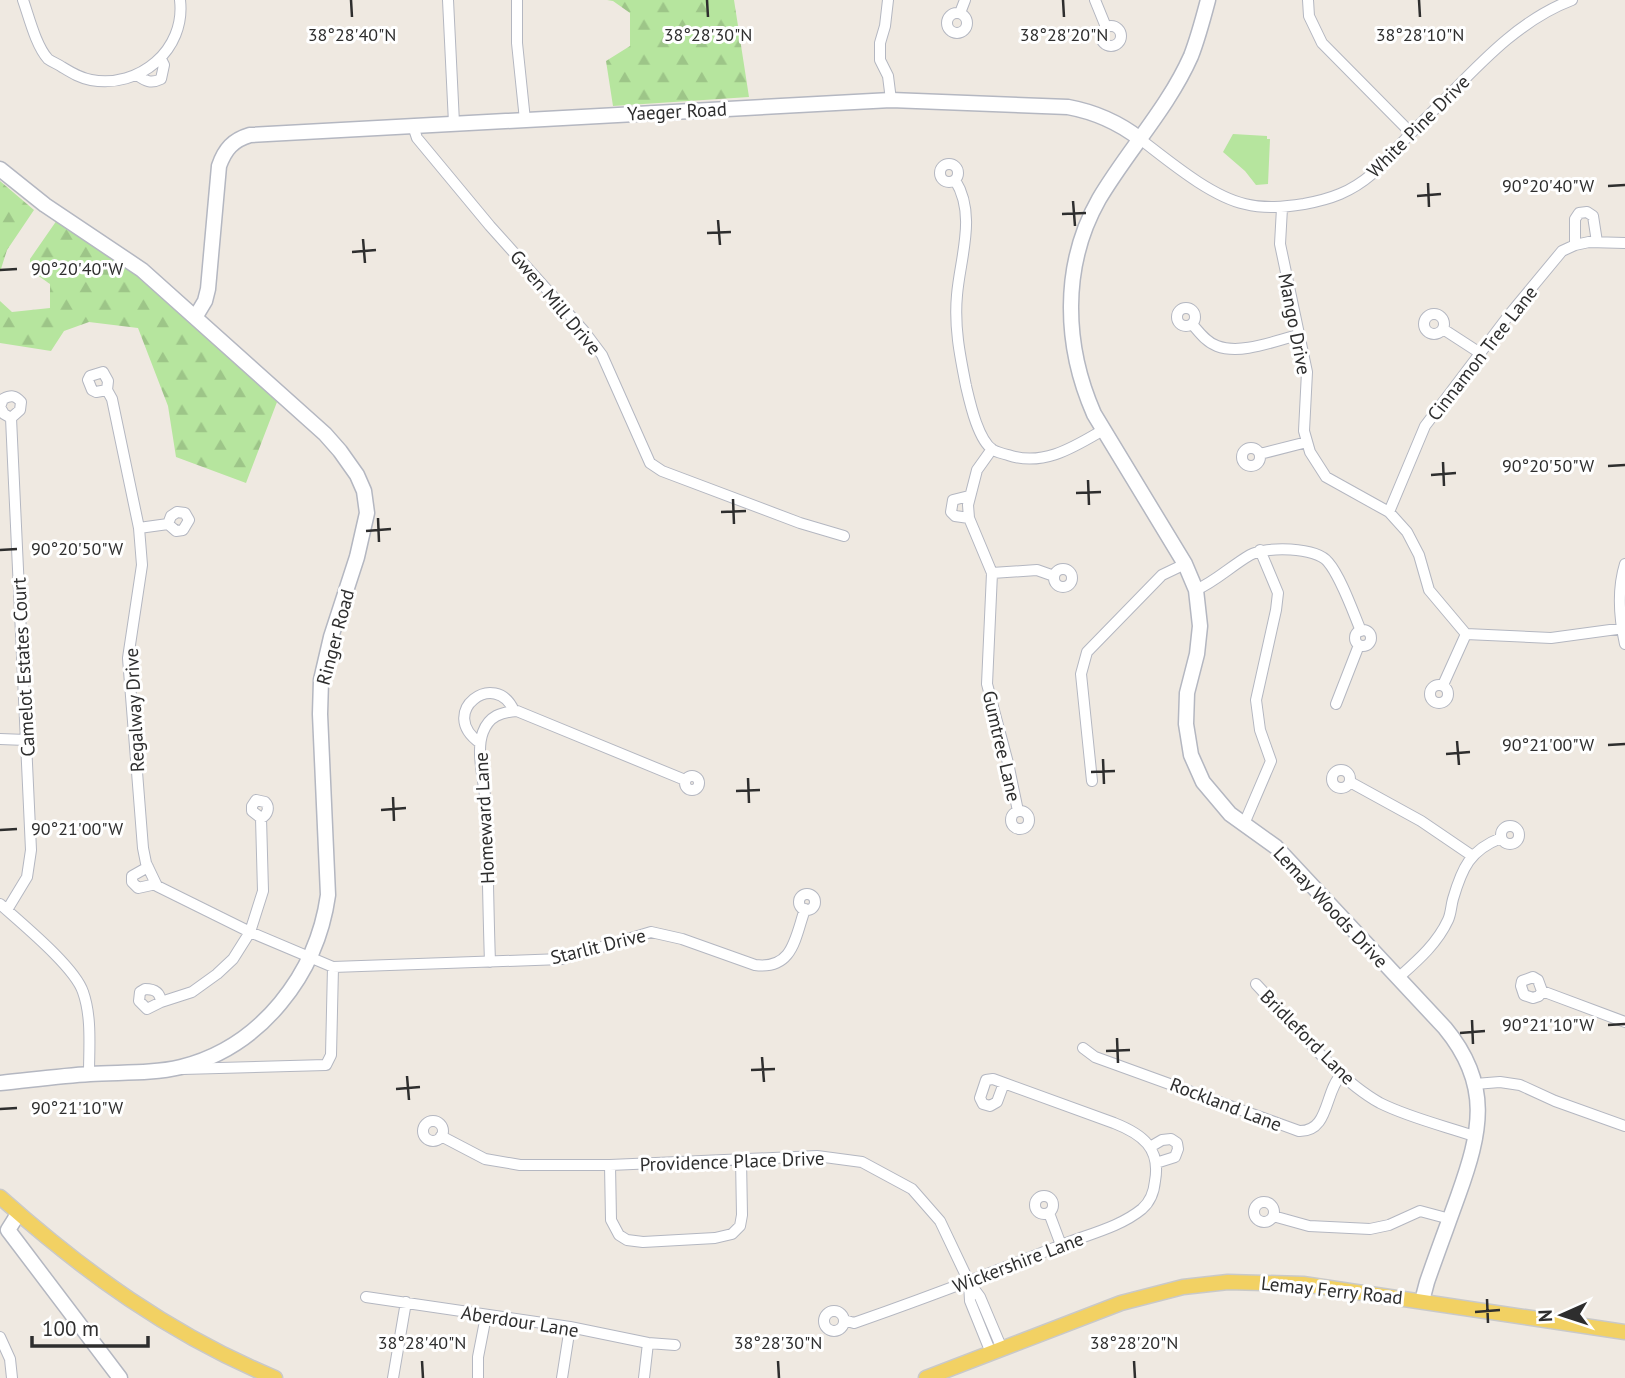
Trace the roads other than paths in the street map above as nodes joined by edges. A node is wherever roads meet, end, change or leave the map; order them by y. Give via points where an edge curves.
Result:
1 (23, 0) edge
2 (180, 0) edge
3 (448, 0) edge
4 (517, 0) edge
5 (888, 0) edge
6 (965, 0) edge
7 (1095, 0) edge
8 (1208, 0) edge
9 (1308, 0) edge
10 (1572, 0) edge
11 (960, 13) dead end
12 (1106, 27) dead end
13 (161, 59) junction
14 (137, 75) junction
15 (891, 100) junction
16 (525, 120) junction
17 (454, 123) junction
18 (413, 126) junction
19 (1411, 132) junction
20 (1140, 139) junction
21 (0, 169) edge
22 (955, 180) dead end
23 (1282, 208) junction
24 (1597, 242) junction
25 (1625, 243) edge
26 (1575, 245) junction
27 (196, 316) junction
28 (1192, 324) dead end
29 (1443, 329) dead end
30 (1298, 335) junction
31 (1480, 353) junction
32 (107, 390) dead end
33 (11, 418) dead end
34 (1103, 430) junction
35 (1307, 442) junction
36 (992, 449) junction
37 (1260, 454) dead end
38 (969, 496) junction
39 (1389, 512) junction
40 (969, 518) junction
41 (168, 524) dead end
42 (139, 528) junction
43 (845, 536) dead end
44 (1260, 550) junction
45 (1185, 564) junction
46 (1625, 564) edge
47 (992, 573) junction
48 (1054, 576) dead end
49 (1196, 590) junction
50 (1623, 628) edge
51 (1466, 634) junction
52 (1625, 644) edge
53 (1443, 685) dead end
54 (1336, 704) dead end
55 (514, 711) junction
56 (0, 739) edge
57 (26, 740) junction
58 (480, 743) junction
59 (685, 780) dead end
60 (1092, 781) dead end
61 (1350, 782) dead end
62 (1018, 811) dead end
63 (261, 818) dead end
64 (1244, 824) junction
65 (1501, 838) dead end
66 (1471, 855) junction
67 (148, 867) junction
68 (156, 884) junction
69 (3, 907) edge
70 (805, 909) dead end
71 (250, 932) junction
72 (310, 958) junction
73 (490, 962) junction
74 (333, 967) junction
75 (1398, 978) junction
76 (1256, 984) dead end
77 (1542, 991) dead end
78 (160, 1002) dead end
79 (1625, 1021) edge
80 (1083, 1048) dead end
81 (171, 1069) junction
82 (89, 1074) junction
83 (1342, 1074) junction
84 (0, 1083) edge
85 (1004, 1083) dead end
86 (1475, 1084) junction
87 (1625, 1126) edge
88 (441, 1136) dead end
89 (1477, 1137) junction
90 (1150, 1147) junction
91 (741, 1159) junction
92 (1156, 1163) junction
93 (610, 1165) junction
94 (0, 1197) edge
95 (18, 1213) junction
96 (1049, 1213) dead end
97 (1273, 1216) dead end
98 (1450, 1219) junction
99 (4, 1226) edge
100 (1061, 1245) junction
101 (969, 1282) junction
102 (366, 1297) dead end
103 (1422, 1301) junction
104 (405, 1302) junction
105 (486, 1316) junction
106 (844, 1321) dead end
107 (570, 1328) junction
108 (1625, 1332) edge
109 (0, 1337) edge
110 (648, 1343) junction
111 (675, 1345) dead end
112 (3, 1350) edge
113 (996, 1351) junction
114 (12, 1378) edge
115 (120, 1378) edge
116 (275, 1378) edge
117 (393, 1378) edge
118 (478, 1378) edge
119 (562, 1378) edge
120 (644, 1378) edge
121 (926, 1378) edge

1 - 14 street via 48,58 92,80 111,82
2 - 13 street via 177,32
3 - 17 street
4 - 16 street
5 - 15 street via 880,60
6 - 11 street
7 - 12 street
8 - 20 street via 1184,69
9 - 19 street via 1309,16 1321,43
10 - 19 street, White Pine Drive via 1520,29 1488,55
13 - 14 street
13 - 14 street via 161,79 154,82
15 - 16 street, Yaeger Road
15 - 20 street, Yaeger Road via 1068,107 1104,117
16 - 17 street, Yaeger Road
17 - 18 street, Yaeger Road
18 - 27 street, Yaeger Road via 261,134 232,143 219,166 208,289
18 - 43 street, Gwen Mill Drive via 481,215 602,355 650,463 800,523
19 - 23 street, White Pine Drive via 1357,187 1326,200
20 - 23 street, White Pine Drive via 1220,194 1243,204
20 - 34 street, Lemay Woods Drive via 1091,216 1073,275 1075,358 1086,396
21 - 27 street, Ringer Road via 142,270
22 - 36 street via 967,209 956,333 975,416
23 - 30 street, Mango Drive via 1280,244
24 - 25 street
24 - 26 street
24 - 26 street via 1593,216 1578,213
26 - 31 street, Cinnamon Tree Lane via 1562,251
27 - 72 street, Ringer Road via 334,442 357,475 366,499 363,535 321,680 328,895
28 - 30 street via 1208,341 1229,348
29 - 31 street
30 - 35 street, Mango Drive via 1307,372
31 - 39 street, Cinnamon Tree Lane via 1425,426
32 - 42 street, Regalway Drive
33 - 57 street, Camelot Estates Court
34 - 36 street via 1073,447 1034,460
34 - 45 street, Lemay Woods Drive
35 - 37 street
35 - 39 street, Mango Drive via 1326,477
36 - 38 street, Gumtree Lane via 977,470
38 - 40 street, Gumtree Lane
38 - 40 street, Gumtree Lane via 953,500 950,507 955,516
39 - 51 street, Mango Drive via 1413,543 1429,590
40 - 47 street, Gumtree Lane
41 - 42 street
42 - 67 street, Regalway Drive via 142,565 128,659
44 - 49 street
44 - 54 street via 1291,550 1328,561 1361,631 1368,632 1370,640 1359,645
44 - 64 street via 1278,593 1256,700 1271,761
45 - 49 street, Lemay Woods Drive
45 - 60 street via 1162,575 1087,652 1081,674
46 - 50 street via 1619,586
47 - 48 street via 1037,570
47 - 62 street, Gumtree Lane via 987,684
49 - 64 street, Lemay Woods Drive via 1199,640 1185,708 1188,739 1196,768 1208,788 1221,806
50 - 51 street via 1550,638
50 - 52 street
51 - 53 street
55 - 58 street, Homeward Lane via 494,716
55 - 58 street via 502,697 476,697 464,721
55 - 59 street
56 - 57 street
57 - 69 street, Camelot Estates Court via 31,864 27,877
58 - 73 street, Homeward Lane
61 - 66 street via 1412,815
63 - 71 street via 263,891
64 - 75 street, Lemay Woods Drive via 1276,846
65 - 66 street
66 - 75 street via 1448,920 1425,954
67 - 68 street, Regalway Drive
67 - 68 street via 132,876 132,882 138,888
68 - 71 street
69 - 82 street via 82,987
70 - 73 street, Starlit Drive via 792,949 774,966 755,965 651,932 562,959
71 - 72 street
71 - 78 street via 217,974 192,992
72 - 74 street, Starlit Drive
72 - 81 street, Ringer Road via 285,998 251,1031 194,1063
73 - 74 street, Starlit Drive
74 - 81 street via 330,1065
75 - 86 street, Lemay Woods Drive via 1454,1038
76 - 83 street, Bridleford Lane
77 - 79 street
80 - 83 street, Rockland Lane via 1095,1057 1299,1131 1318,1124
81 - 82 street, Ringer Road
82 - 84 street, Ringer Road
83 - 89 street, Bridleford Lane via 1390,1107
85 - 90 street via 1134,1130
86 - 87 street via 1520,1084
86 - 89 street, Lemay Woods Drive
88 - 93 street, Providence Place Drive via 470,1153 501,1163
89 - 98 street, Lemay Woods Drive
90 - 92 street, Wickershire Lane
90 - 92 street via 1162,1140 1177,1143 1175,1157
91 - 93 street, Providence Place Drive
91 - 93 street via 742,1216 732,1234 643,1242 619,1235 611,1220
91 - 101 street, Providence Place Drive via 817,1156 875,1168 925,1202 940,1221
92 - 100 street, Wickershire Lane via 1153,1194 1142,1209
94 - 95 main road
95 - 99 street
95 - 116 main road via 127,1300 203,1345
96 - 100 street
97 - 98 street via 1309,1226 1370,1229 1420,1211
98 - 103 street, Lemay Woods Drive
99 - 115 street
100 - 101 street, Wickershire Lane
101 - 106 street, Wickershire Lane via 854,1323
101 - 113 street, Providence Place Drive via 980,1297
102 - 104 street, Aberdour Lane
103 - 108 main road, Lemay Ferry Road
103 - 113 main road, Lemay Ferry Road via 1294,1283 1206,1284 1121,1303
104 - 105 street, Aberdour Lane
104 - 117 street
105 - 107 street, Aberdour Lane
105 - 118 street
107 - 110 street, Aberdour Lane
107 - 119 street
109 - 112 street
110 - 111 street, Aberdour Lane
110 - 120 street
112 - 114 street via 10,1359
113 - 121 main road, Lemay Ferry Road

